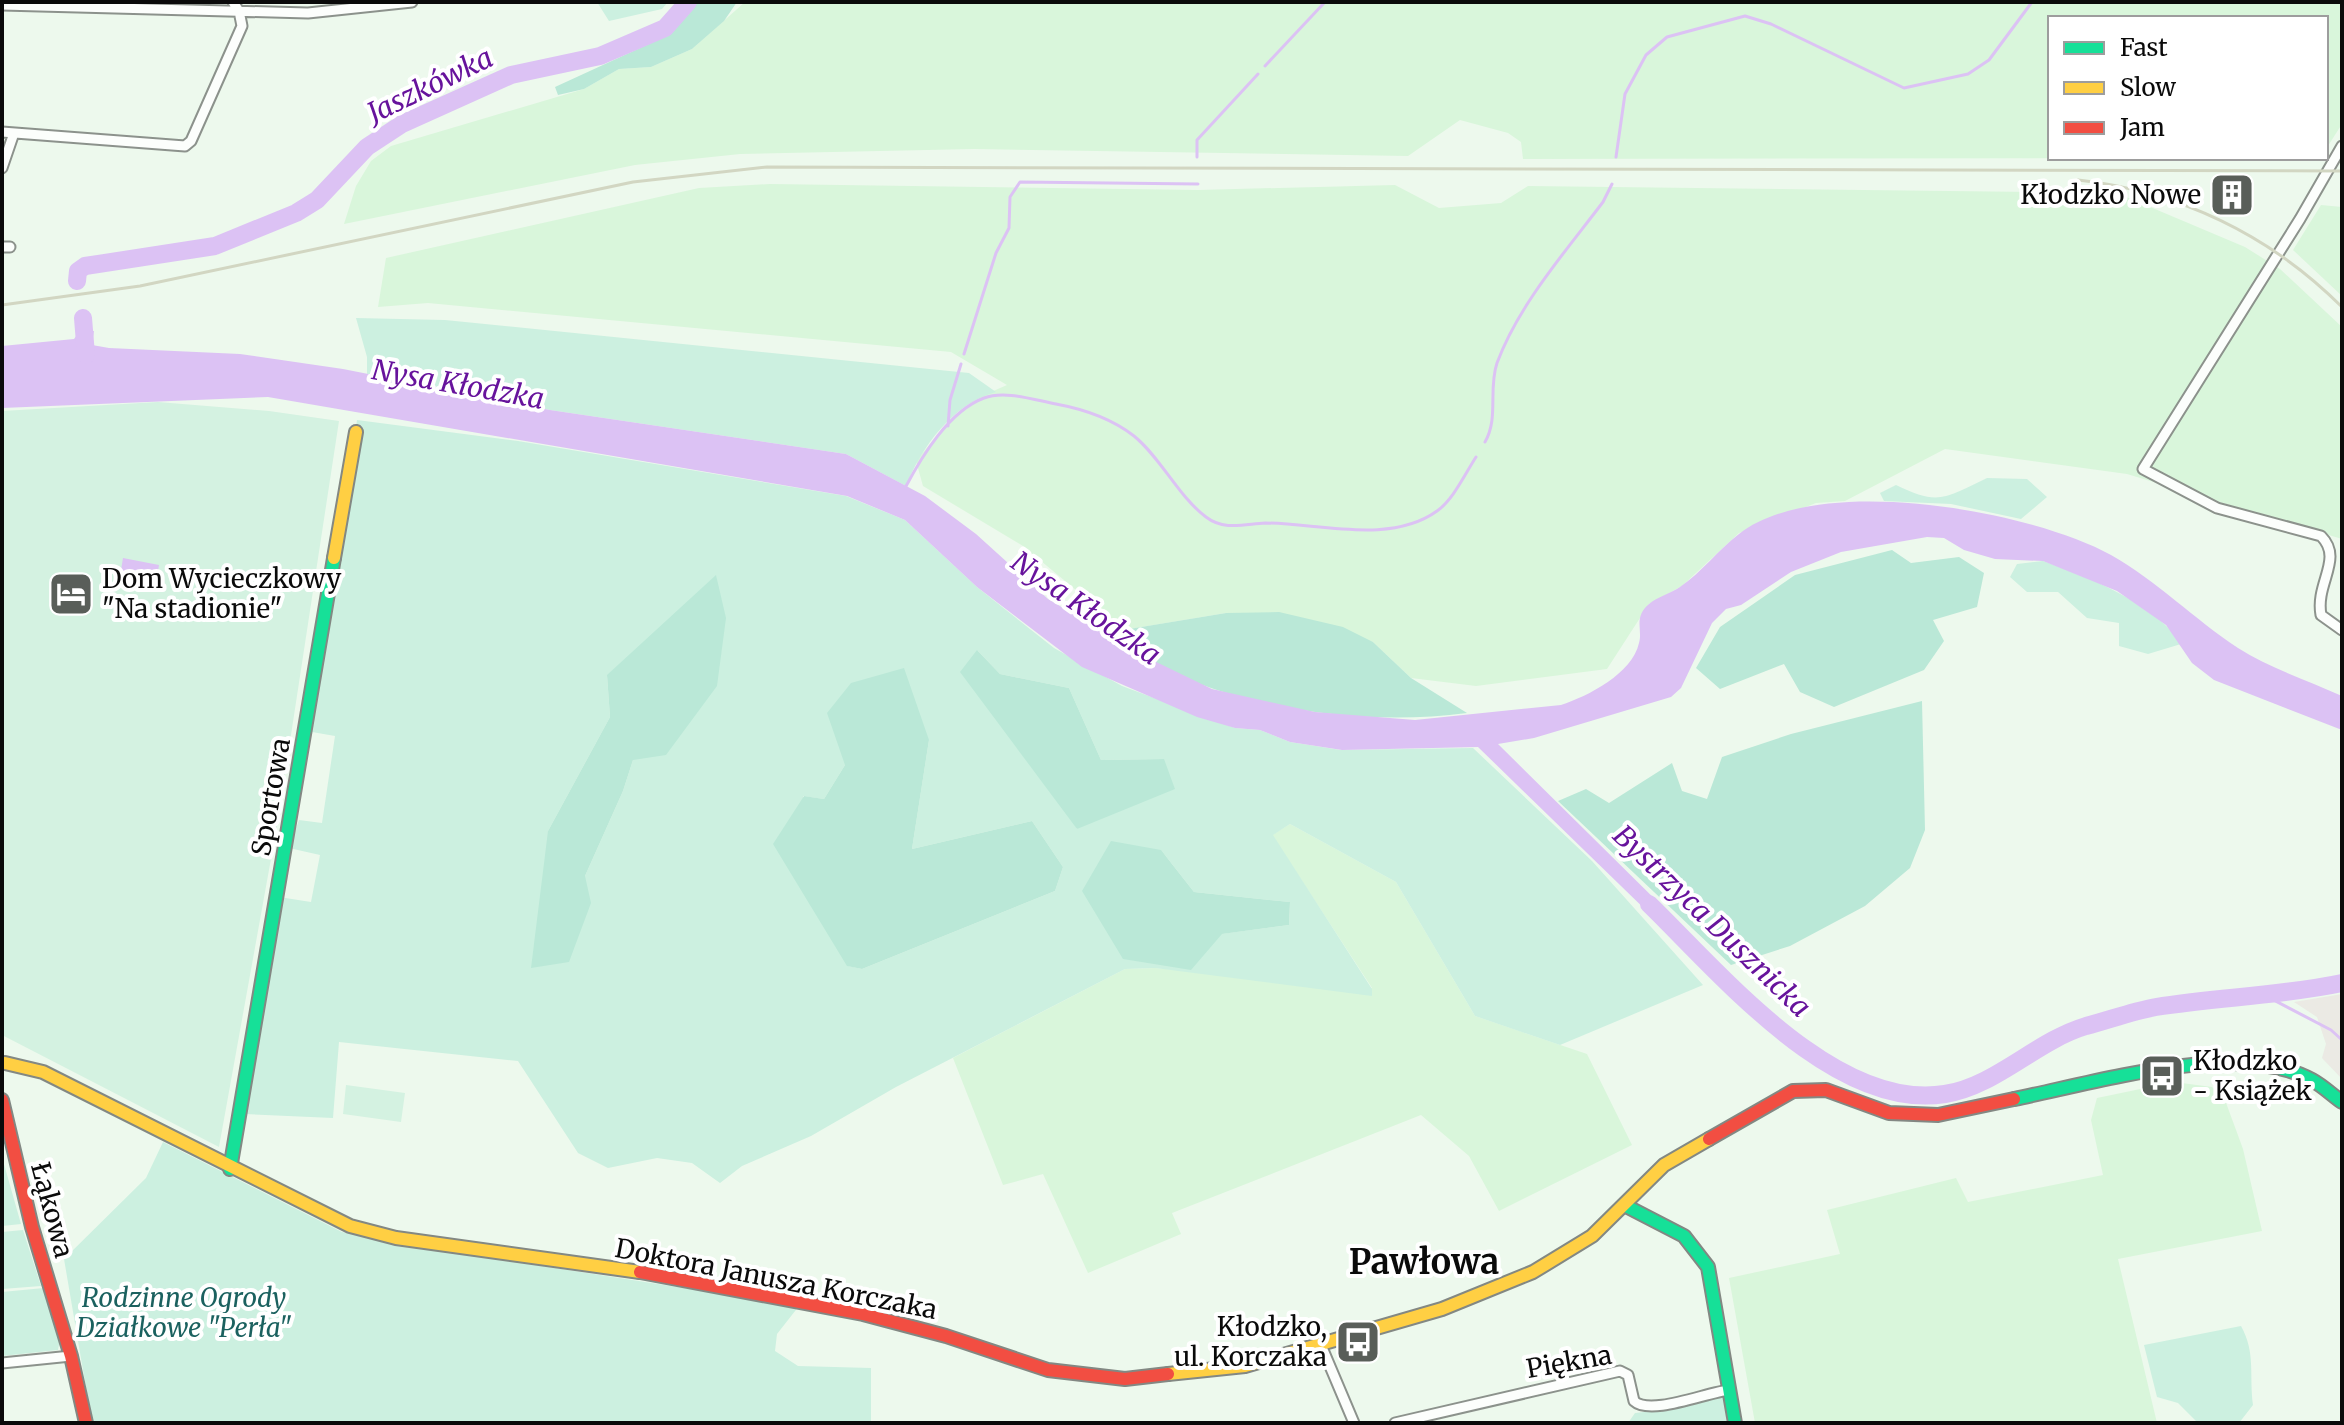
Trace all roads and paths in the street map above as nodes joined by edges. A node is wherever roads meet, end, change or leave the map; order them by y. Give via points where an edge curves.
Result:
1 (412, 2) edge
2 (2, 5) edge
3 (236, 6) edge
4 (2, 132) edge
5 (14, 133) junction
6 (2342, 146) edge
7 (2, 168) edge
8 (356, 432) dead end
9 (2342, 630) edge
10 (3, 1062) edge
11 (2, 1100) edge
12 (2342, 1102) edge
13 (230, 1169) junction
14 (1624, 1205) junction
15 (1321, 1345) junction
16 (71, 1356) junction
17 (2, 1363) edge
18 (1729, 1390) junction
19 (86, 1423) edge
20 (1354, 1423) edge
21 (1395, 1423) edge
22 (1735, 1423) edge

1 - 3 street via 308,13
2 - 3 street
3 - 5 street via 242,26 185,146
4 - 5 street
5 - 7 street
6 - 9 street via 2143,469 2217,508 2321,536 2333,554 2318,596 2321,615
8 - 13 street, Sportowa
10 - 13 street, Doktora Janusza Korczaka via 43,1072
11 - 16 street, Łąkowa via 32,1227
12 - 14 street, Doktora Janusza Korczaka via 2311,1079 2239,1062 2160,1069 1938,1115 1889,1113 1826,1090 1807,1089 1780,1096 1664,1165
13 - 15 street, Doktora Janusza Korczaka via 350,1226 396,1238 587,1262 863,1314 1048,1370 1125,1379 1203,1373
14 - 15 street, Doktora Janusza Korczaka via 1567,1255 1533,1272 1442,1309
14 - 18 street via 1684,1236 1703,1258 1713,1283
15 - 20 street
16 - 17 street
16 - 19 street, Łąkowa
18 - 21 street, Piękna via 1668,1406 1645,1406 1634,1401 1628,1375 1620,1371
18 - 22 street

